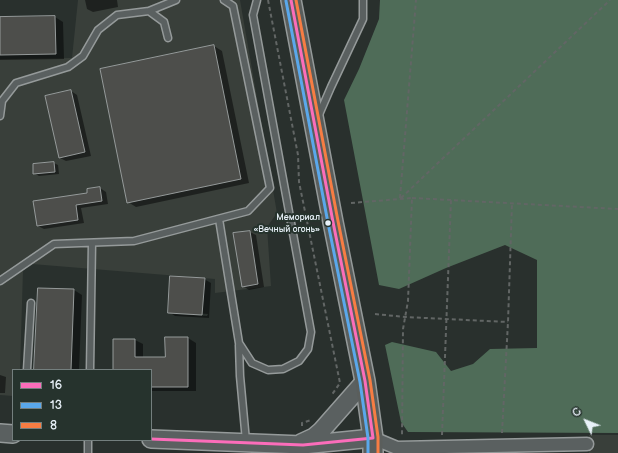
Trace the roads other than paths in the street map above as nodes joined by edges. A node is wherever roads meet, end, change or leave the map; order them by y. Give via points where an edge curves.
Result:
1 (176, 0) edge
2 (224, 0) edge
3 (257, 0) edge
4 (291, 0) edge
5 (363, 0) edge
6 (149, 11) junction
7 (168, 38) dead end
8 (0, 116) edge
9 (315, 126) junction
10 (218, 219) junction
11 (92, 243) junction
12 (0, 281) edge
13 (31, 302) dead end
14 (239, 343) junction
15 (26, 369) edge
16 (90, 369) edge
17 (365, 381) junction
18 (0, 433) edge
19 (12, 434) edge
20 (152, 439) edge
21 (88, 441) edge
22 (246, 443) junction
23 (587, 444) dead end
24 (373, 446) edge
25 (300, 449) edge
26 (88, 453) edge

1 - 6 lane
2 - 10 lane via 233,6 270,188 248,212
3 - 14 lane via 253,15 311,332 308,348 299,361 283,369 268,370 252,363
4 - 9 main road
5 - 9 lane via 362,19
6 - 7 lane via 164,22
6 - 8 lane via 117,16 98,30 83,56 68,67 16,83 2,101
9 - 17 main road
10 - 11 lane via 134,241
10 - 14 lane
11 - 12 lane via 54,244
11 - 16 lane
13 - 15 lane
14 - 22 lane
17 - 24 main road
17 - 25 street via 321,431 303,442
18 - 19 street
20 - 22 street
21 - 26 lane
22 - 25 street
23 - 24 street via 397,448
24 - 25 street via 303,445

